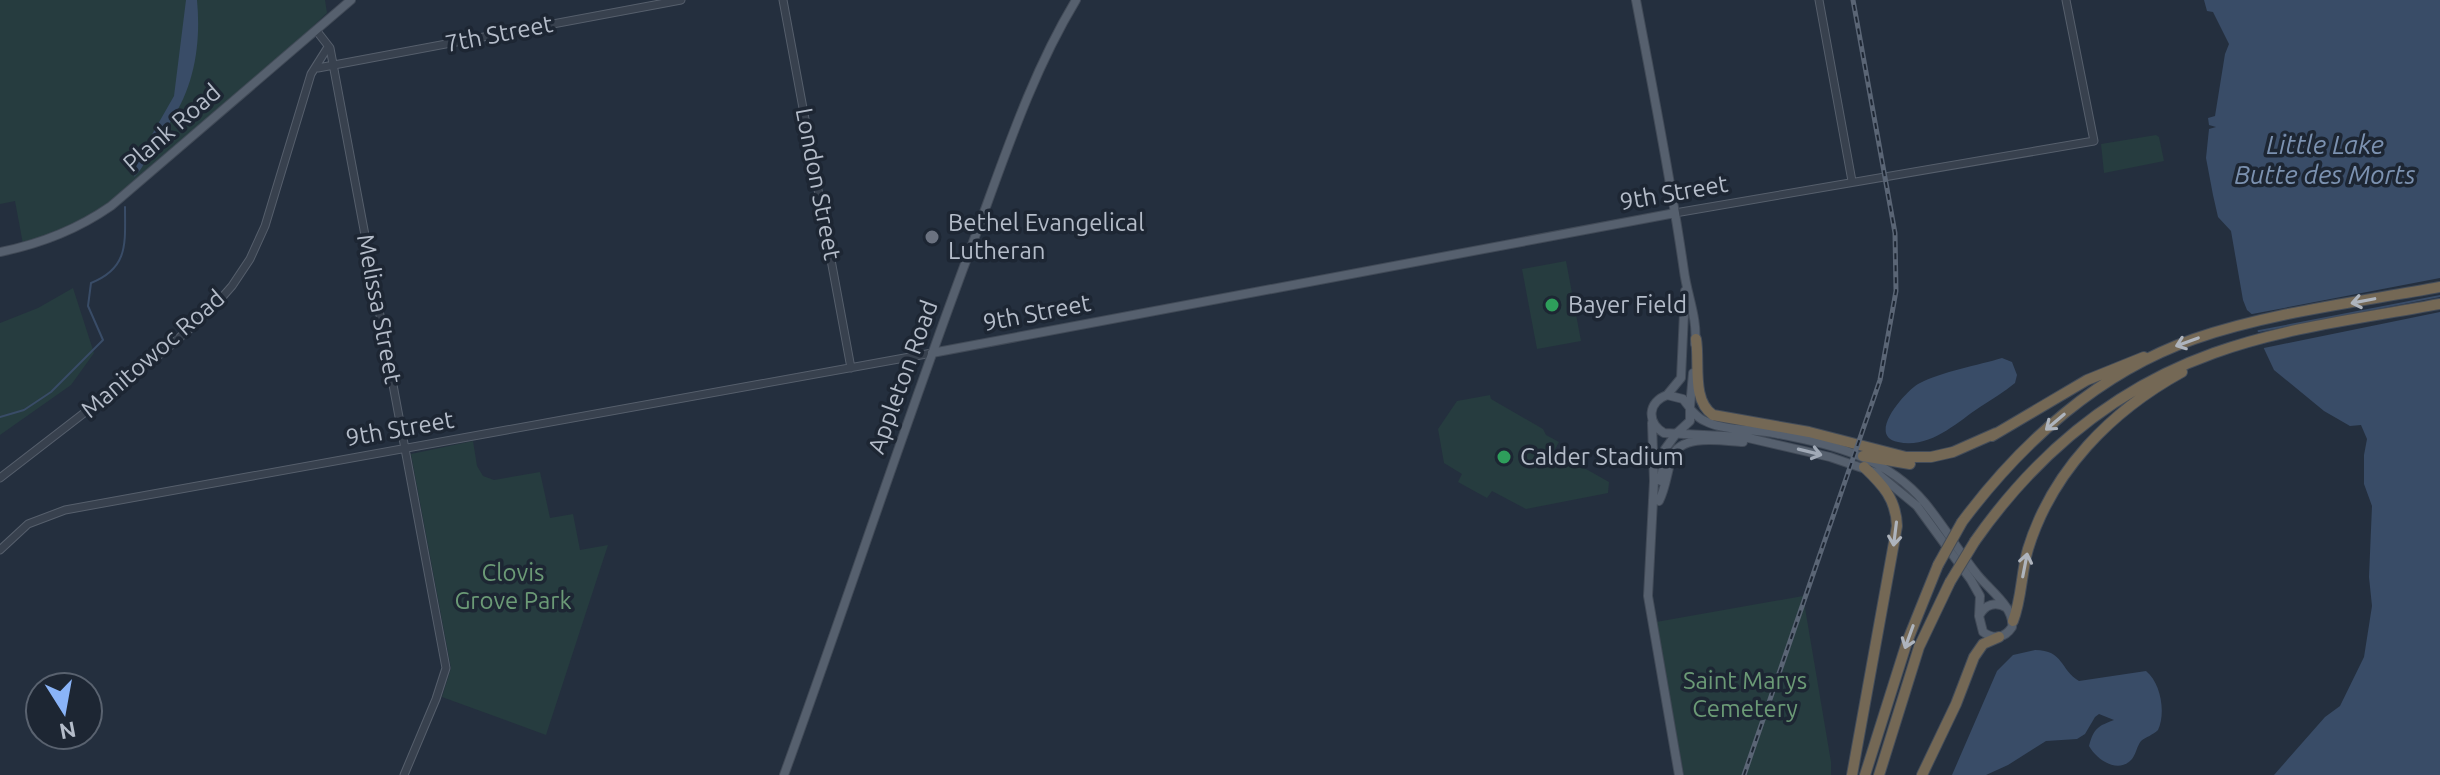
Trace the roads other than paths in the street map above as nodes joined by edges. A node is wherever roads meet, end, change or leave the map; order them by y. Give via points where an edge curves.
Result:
1 (351, 0) edge
2 (681, 0) edge
3 (783, 0) edge
4 (1076, 0) edge
5 (1636, 0) edge
6 (1819, 0) edge
7 (2066, 0) edge
8 (316, 30) junction
9 (329, 45) junction
10 (333, 65) junction
11 (317, 68) junction
12 (1852, 181) junction
13 (1675, 213) junction
14 (0, 252) edge
15 (1686, 286) junction
16 (2440, 287) edge
17 (2440, 304) edge
18 (1696, 339) junction
19 (932, 353) junction
20 (851, 368) junction
21 (2117, 372) junction
22 (2158, 381) junction
23 (1667, 395) junction
24 (1690, 409) junction
25 (1651, 419) junction
26 (1677, 433) junction
27 (1996, 433) junction
28 (1755, 440) junction
29 (406, 448) junction
30 (1864, 462) junction
31 (0, 478) edge
32 (1659, 501) junction
33 (1654, 522) junction
34 (0, 550) edge
35 (2007, 608) junction
36 (1979, 616) junction
37 (2013, 621) junction
38 (1999, 637) junction
39 (404, 775) edge
40 (784, 775) edge
41 (1679, 775) edge
42 (1852, 775) edge
43 (1865, 775) edge
44 (1879, 775) edge
45 (1922, 775) edge

1 - 8 main road, Plank Road
2 - 10 street, 7th Street
3 - 20 street, London Street
4 - 19 main road, Appleton Road via 1037,73
5 - 13 main road
6 - 12 street
7 - 12 street, 9th Street via 2094,141
8 - 9 street, Melissa Street
8 - 14 main road, Plank Road via 111,206 55,237
9 - 10 street, Melissa Street
9 - 11 street, Manitowoc Road
10 - 11 street, 7th Street
10 - 29 street, Melissa Street
11 - 31 street, Manitowoc Road via 265,226 232,286 163,352
12 - 13 street, 9th Street
13 - 15 main road
13 - 19 main road, 9th Street
15 - 18 main road
15 - 23 main road via 1681,378
16 -> 21 highway via 2221,330
17 - 22 highway via 2228,349
18 - 24 main road
18 - 27 highway via 1700,397 1713,415 1906,457 1953,452
19 - 20 street, 9th Street
19 - 40 main road, Appleton Road
20 - 29 street, 9th Street
21 - 27 highway via 2065,392
21 -> 43 highway, bridge via 2036,438 1962,522 1907,642
37 -> 22 highway via 2028,551 2051,497 2078,456
22 - 44 highway, bridge via 2124,396 2075,431 2014,488 1975,541 1919,647
23 - 24 main road via 1679,396
23 - 25 main road via 1656,401
24 - 26 main road via 1687,426
24 - 30 main road via 1708,423 1798,438
25 - 26 main road via 1658,430
25 - 33 main road
26 - 28 main road
26 - 32 main road via 1665,449
27 - 30 highway via 1955,456 1924,463
28 -> 30 main road
28 - 32 main road via 1681,445 1673,454
29 - 34 street, 9th Street via 57,512 28,524
29 - 39 street, Melissa Street via 446,668
30 - 35 main road via 1900,478 1917,494
30 - 36 main road via 1917,506 1979,593
30 -> 42 highway via 1892,500 1897,526
32 - 33 main road
33 - 41 main road via 1648,596
35 - 36 main road via 1991,604
35 - 37 main road
36 - 38 main road via 1983,632
37 - 38 main road
38 - 45 highway via 1983,644 1974,657

